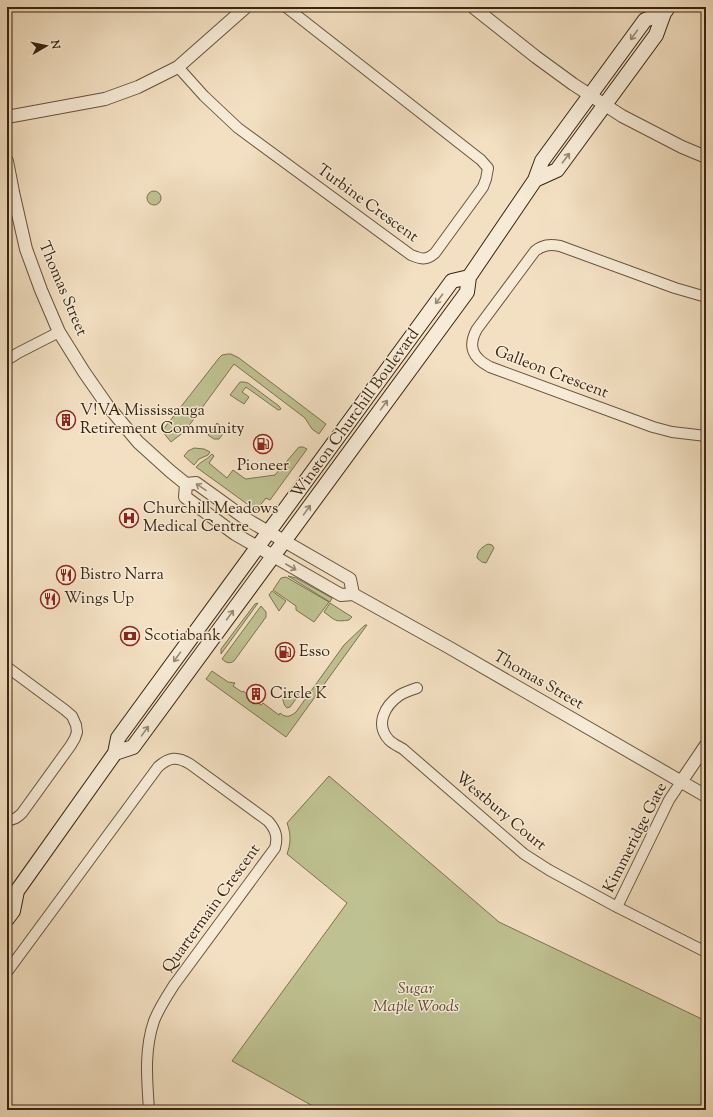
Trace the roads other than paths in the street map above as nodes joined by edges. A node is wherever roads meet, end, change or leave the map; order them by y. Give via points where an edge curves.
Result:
1 (246, 7) edge
2 (286, 7) edge
3 (473, 7) edge
4 (666, 10) edge
5 (178, 67) junction
6 (590, 95) junction
7 (605, 105) junction
8 (7, 117) edge
9 (706, 157) edge
10 (7, 161) edge
11 (535, 180) junction
12 (469, 277) junction
13 (706, 297) edge
14 (60, 332) junction
15 (7, 360) edge
16 (706, 436) edge
17 (186, 484) junction
18 (268, 532) junction
19 (284, 541) junction
20 (258, 547) junction
21 (273, 556) junction
22 (353, 594) junction
23 (7, 667) edge
24 (417, 688) dead end
25 (706, 746) edge
26 (115, 753) junction
27 (681, 782) junction
28 (706, 796) edge
29 (7, 820) edge
30 (12, 894) edge
31 (617, 907) junction
32 (7, 919) edge
33 (706, 952) edge
34 (7, 972) edge
35 (149, 1110) edge

1 - 5 street
2 - 5 street, Turbine Crescent via 488,168 483,186 430,257 422,259 411,255 238,128
3 - 6 street via 536,57
4 -> 6 main road, Winston Churchill Boulevard via 645,20
4 - 7 main road, Winston Churchill Boulevard via 656,35
5 - 8 street via 138,87 105,99
6 - 7 street
6 - 11 main road, Winston Churchill Boulevard via 542,160
7 - 9 street via 682,147
11 -> 7 main road, Winston Churchill Boulevard via 557,170
10 - 14 street, Thomas Street via 26,249
11 - 12 main road, Winston Churchill Boulevard
12 -> 18 main road, Winston Churchill Boulevard via 452,282
19 -> 12 main road, Winston Churchill Boulevard via 467,292
13 - 16 street, Galleon Crescent via 551,244 535,251 477,329 472,343 476,358 490,367 653,427
14 - 15 street
14 - 17 street, Thomas Street via 84,372 138,442
18 -> 17 street, Thomas Street via 196,483
17 - 20 street, Thomas Street via 185,496 235,534
18 - 19 street, Thomas Street
18 - 20 main road, Winston Churchill Boulevard
19 - 21 main road, Winston Churchill Boulevard
19 - 22 street, Thomas Street via 350,579
20 - 21 street, Thomas Street
20 -> 26 main road, Winston Churchill Boulevard via 118,738
21 -> 22 street, Thomas Street via 341,595
26 -> 21 main road, Winston Churchill Boulevard via 133,747
22 - 27 street, Thomas Street
23 - 29 street via 72,716 76,732 71,745 22,813 13,820
24 - 31 street, Westbury Court via 391,702 382,716 382,730 390,741 524,854 548,870
25 - 27 street
26 - 30 main road, Winston Churchill Boulevard
27 - 28 street, Thomas Street
27 - 31 street, Kimmeridge Gate via 669,800
30 - 32 main road, Winston Churchill Boulevard via 13,911
31 - 33 street, Westbury Court
34 - 35 street, Quartermain Crescent via 164,762 176,758 184,760 268,821 276,835 275,848 174,985 154,1020 148,1041 146,1064

